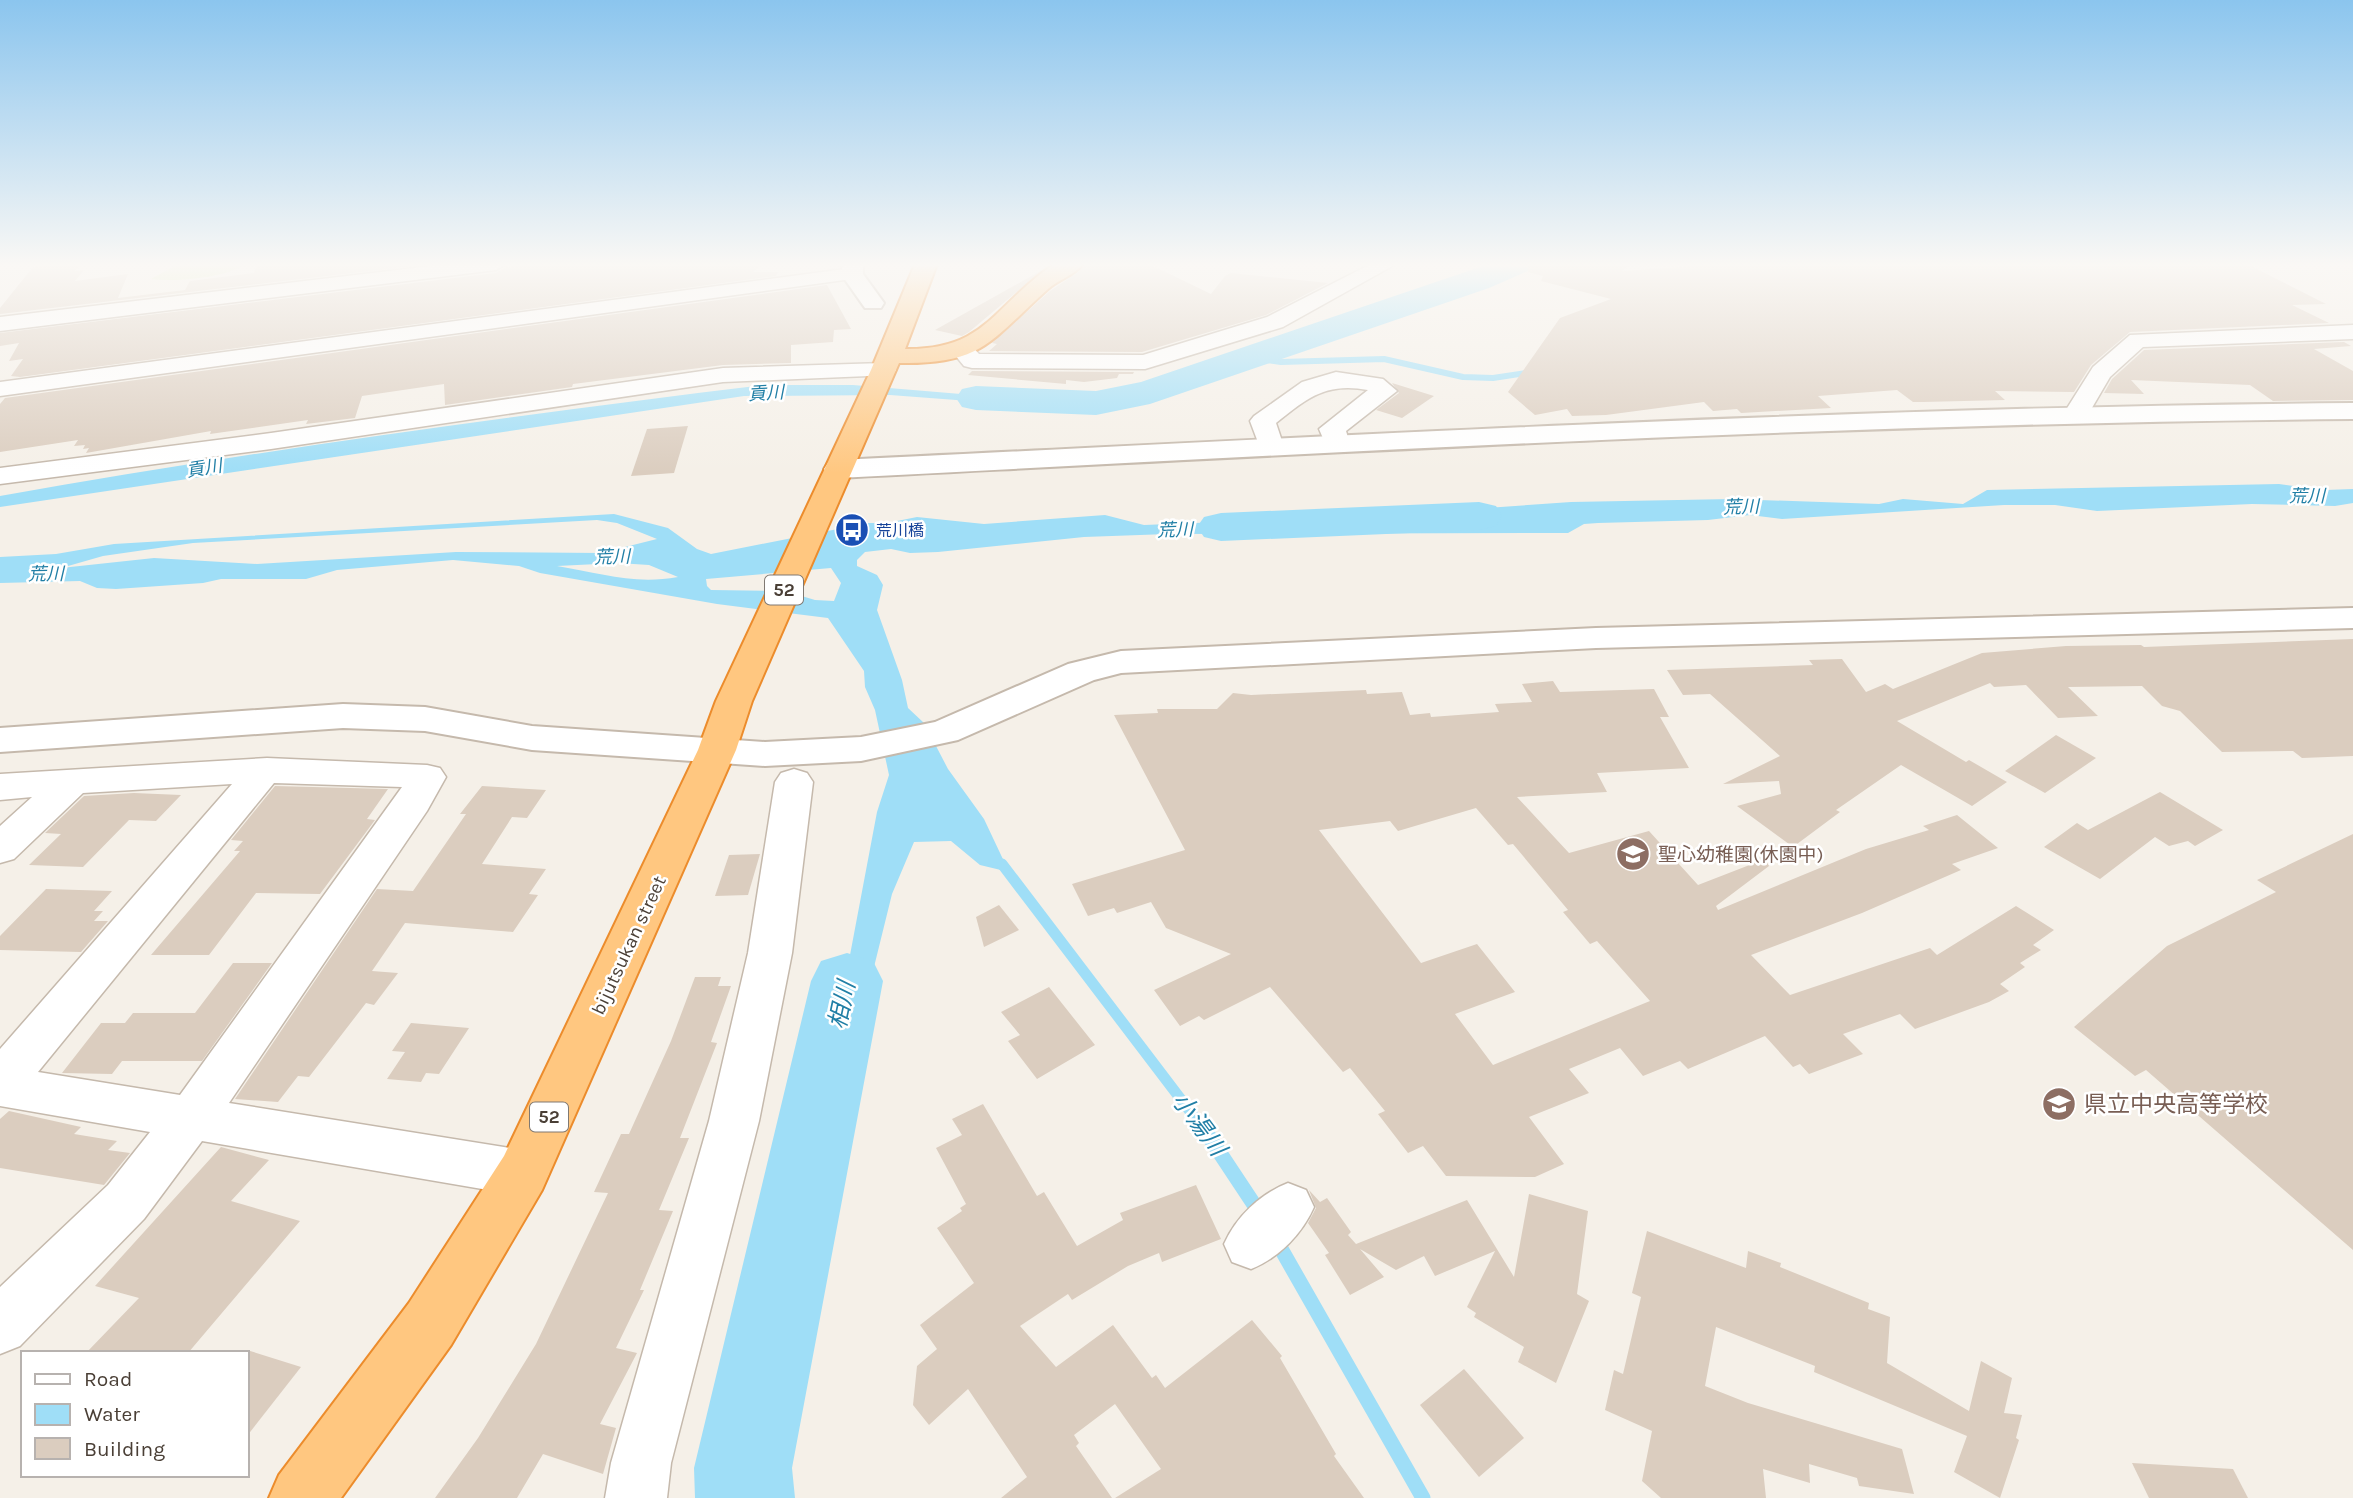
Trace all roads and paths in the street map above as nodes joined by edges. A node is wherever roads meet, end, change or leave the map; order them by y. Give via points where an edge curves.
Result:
1 (392, 334) edge
2 (898, 334) edge
3 (986, 334) edge
4 (1236, 334) edge
5 (2302, 334) edge
6 (962, 349) junction
7 (885, 367) junction
8 (0, 389) edge
9 (2353, 411) edge
10 (2077, 413) junction
11 (1337, 444) junction
12 (1271, 447) junction
13 (836, 474) junction
14 (0, 476) edge
15 (2353, 618) edge
16 (0, 740) edge
17 (717, 750) junction
18 (263, 772) junction
19 (73, 781) junction
20 (794, 782) dead end
21 (0, 787) edge
22 (0, 849) edge
23 (0, 1085) edge
24 (191, 1118) junction
25 (523, 1174) junction
26 (1288, 1207) dead end
27 (1251, 1244) dead end
28 (0, 1326) edge
29 (302, 1498) edge
30 (636, 1498) edge

1 - 8 street
2 - 7 highway, 52
3 - 6 highway
4 - 6 street via 1145,362 972,361
5 - 10 street via 2138,340 2086,391
6 - 7 highway
7 - 13 highway, bijutsukan street / 52
7 - 14 street via 723,375
9 - 10 street
10 - 11 street
11 - 12 street
11 - 12 street via 1332,429 1385,391 1381,386 1344,377 1304,389 1263,421
12 - 13 street
13 - 17 highway, bijutsukan street / 52 via 734,701
15 - 17 street via 1596,638 1121,662 1081,672 945,732 861,749 765,754
16 - 17 street via 343,716 425,719 532,738
17 - 25 highway, bijutsukan street / 52
18 - 19 street
18 - 23 street
18 - 24 street via 367,771 427,777
19 - 21 street
19 - 22 street
20 - 30 street via 770,953 736,1108 640,1463
23 - 24 street
24 - 25 street
24 - 28 street via 126,1202
25 - 29 highway, bijutsukan street / 52 via 430,1324
26 - 27 street

